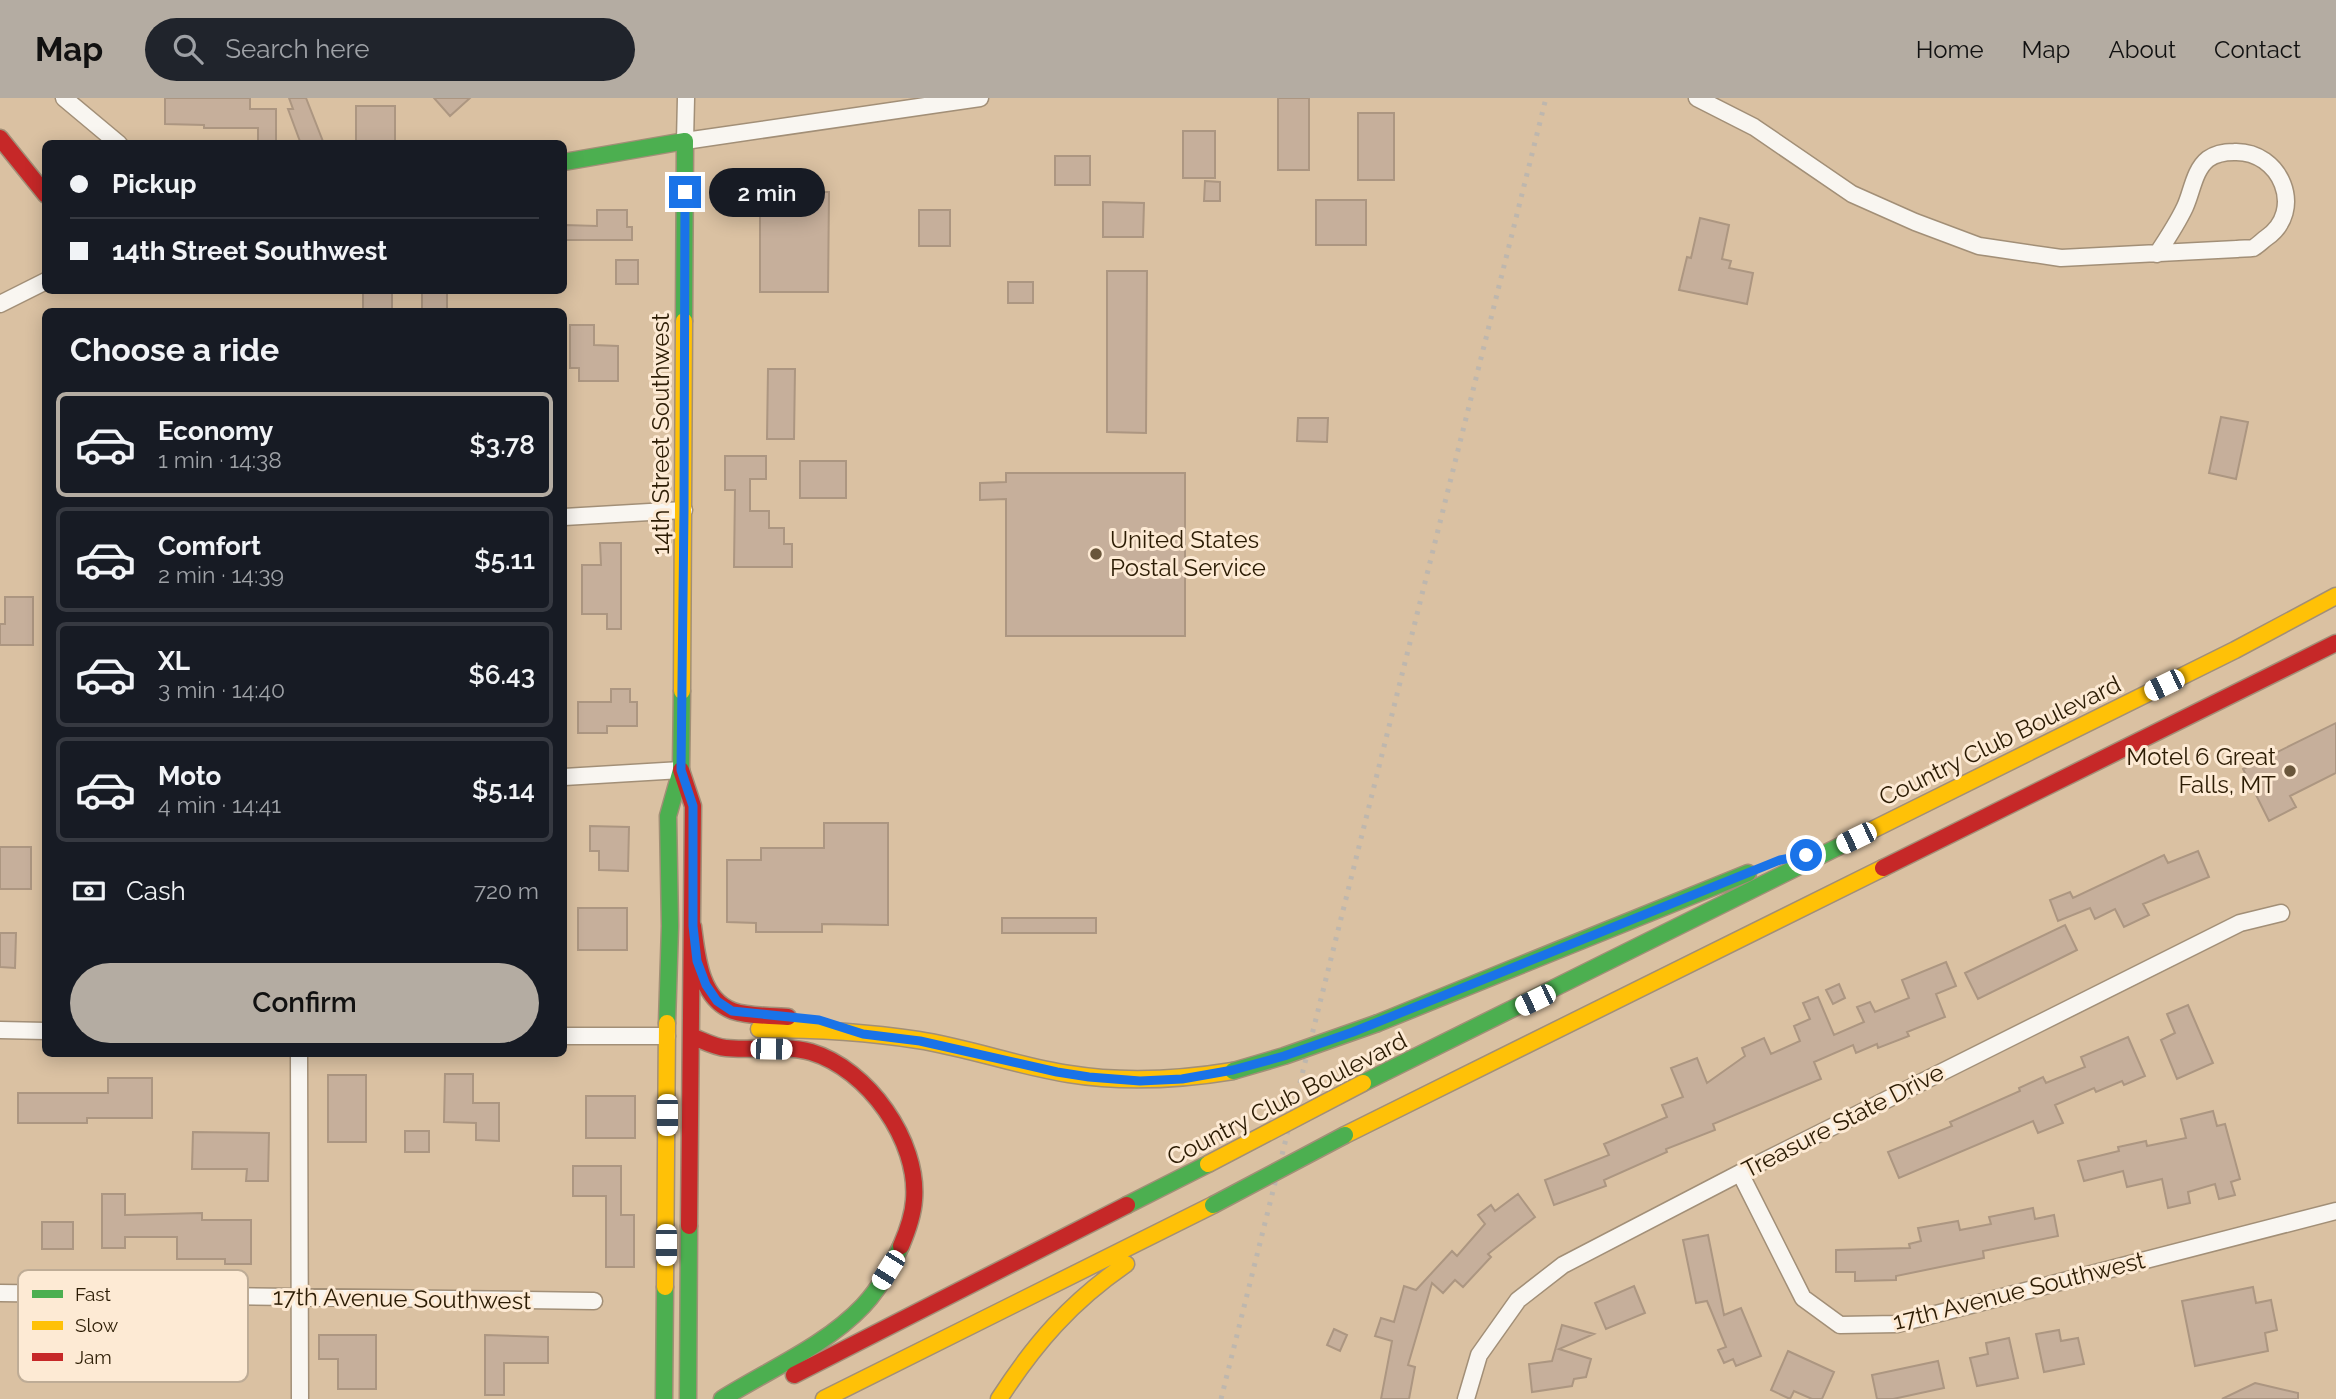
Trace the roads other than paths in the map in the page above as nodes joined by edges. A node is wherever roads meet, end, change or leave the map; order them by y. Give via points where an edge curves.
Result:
1 (64, 98) edge
2 (686, 98) edge
3 (980, 98) edge
4 (1697, 98) edge
5 (0, 138) edge
6 (114, 140) edge
7 (685, 141) junction
8 (567, 161) edge
9 (42, 190) edge
10 (2157, 254) junction
11 (42, 283) edge
12 (0, 304) edge
13 (684, 510) junction
14 (567, 517) edge
15 (2336, 596) edge
16 (2336, 643) edge
17 (681, 770) junction
18 (567, 777) edge
19 (1832, 849) junction
20 (2281, 913) dead end
21 (693, 926) junction
22 (0, 1030) edge
23 (42, 1031) edge
24 (863, 1034) junction
25 (567, 1036) edge
26 (691, 1036) junction
27 (667, 1037) junction
28 (299, 1057) edge
29 (1740, 1173) junction
30 (1213, 1205) junction
31 (2336, 1211) edge
32 (0, 1293) edge
33 (18, 1293) edge
34 (248, 1296) edge
35 (299, 1297) junction
36 (594, 1301) dead end
37 (726, 1396) edge
38 (300, 1399) edge
39 (664, 1399) edge
40 (688, 1399) edge
41 (747, 1399) edge
42 (824, 1399) edge
43 (999, 1399) edge
44 (1466, 1399) edge

1 - 6 street
2 - 7 street, 14th Street Southwest
3 - 7 street
4 - 10 street via 1754,127 1852,194 1979,246 2061,258
5 - 9 main road
7 - 8 main road
7 - 13 main road, 14th Street Southwest
10 - 10 street via 2185,207 2199,170 2210,158 2239,152 2261,158 2277,172 2286,203 2280,226 2253,248
11 - 12 street
13 - 14 street
13 - 17 main road, 14th Street Southwest
15 - 19 main road, Country Club Boulevard
16 - 30 main road, bridge via 1345,1135
17 - 18 street
17 - 21 main road, 14th Street Southwest via 693,806
17 - 27 main road, 14th Street Southwest via 668,816
19 - 24 main road, bridge via 1780,860 1378,1023 1233,1070 1172,1080 1089,1077 920,1041
19 - 41 main road, Country Club Boulevard, bridge
20 - 29 street, Treasure State Drive via 2240,923
21 - 24 main road via 697,961 706,985 717,1001 732,1011 819,1020
21 - 26 main road, 14th Street Southwest
22 - 23 street
24 - 26 main road via 729,1029
25 - 27 street
26 - 27 main road
26 - 37 main road via 723,1048 794,1049 840,1066 883,1104 910,1162 914,1199 900,1251 876,1290 854,1314
26 - 40 main road, 14th Street Southwest
27 - 39 main road, 14th Street Southwest
28 - 35 street
29 - 31 street, 17th Avenue Southwest via 1803,1298 1840,1325 1897,1324
29 - 44 street, Treasure State Drive via 1563,1265 1518,1300 1479,1354
30 - 42 main road
30 - 43 main road via 1066,1309
32 - 33 street, 17th Avenue Southwest
34 - 35 street, 17th Avenue Southwest
35 - 36 street, 17th Avenue Southwest
35 - 38 street

